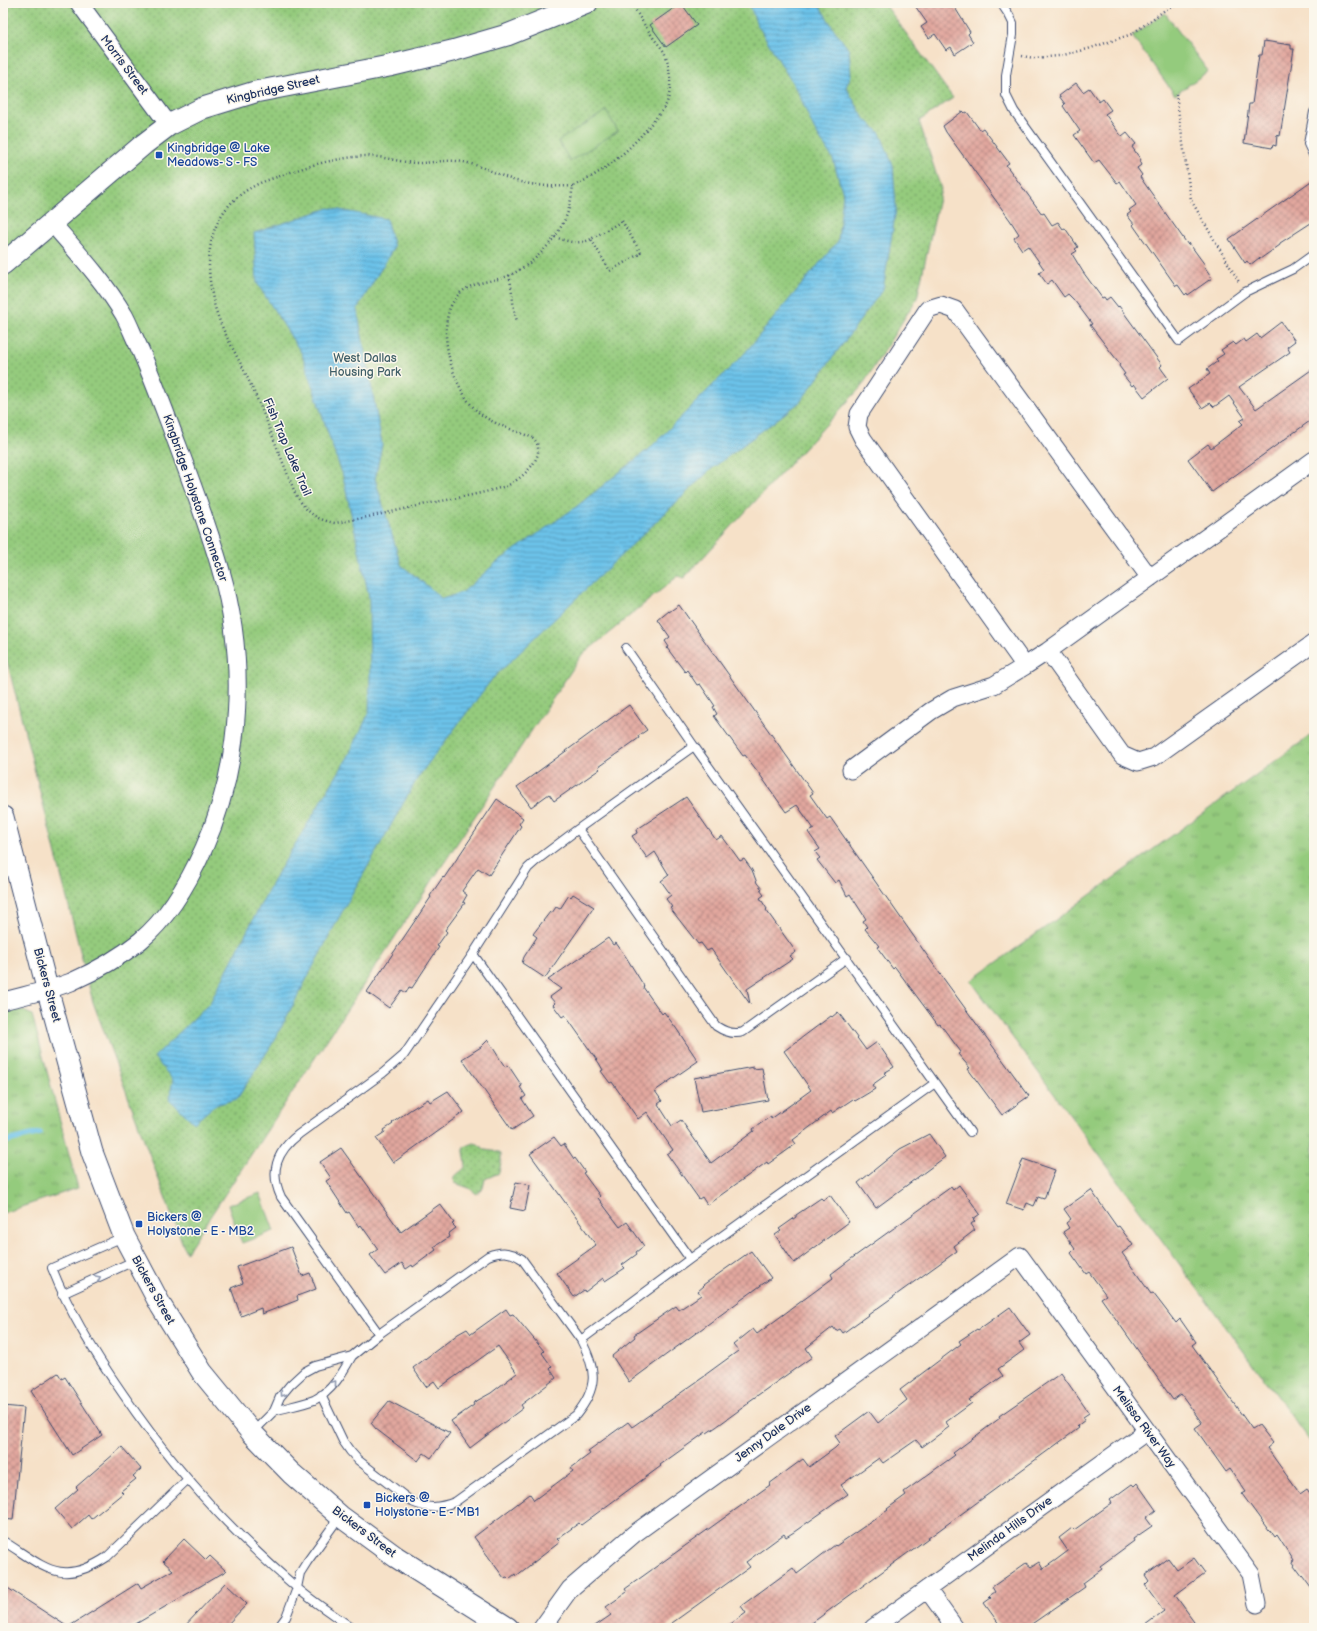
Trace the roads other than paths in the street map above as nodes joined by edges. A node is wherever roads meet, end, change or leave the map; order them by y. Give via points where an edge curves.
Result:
1 (79, 3) edge
2 (587, 3) edge
3 (1001, 3) edge
4 (1314, 112) edge
5 (169, 125) junction
6 (1314, 157) edge
7 (51, 222) junction
8 (1314, 254) edge
9 (3, 264) edge
10 (1314, 460) edge
11 (1150, 578) junction
12 (1314, 643) edge
13 (626, 648) dead end
14 (1048, 651) junction
15 (1025, 666) junction
16 (694, 746) junction
17 (851, 770) dead end
18 (3, 817) edge
19 (578, 829) junction
20 (473, 954) junction
21 (847, 958) junction
22 (47, 988) junction
23 (3, 1001) edge
24 (935, 1083) junction
25 (970, 1132) dead end
26 (124, 1236) junction
27 (1020, 1256) joint
28 (690, 1259) junction
29 (136, 1260) junction
30 (62, 1294) junction
31 (379, 1334) junction
32 (581, 1340) junction
33 (352, 1356) junction
34 (321, 1396) junction
35 (274, 1410) junction
36 (1147, 1431) junction
37 (252, 1433) junction
38 (187, 1480) junction
39 (340, 1516) junction
40 (3, 1541) edge
41 (297, 1588) junction
42 (927, 1589) junction
43 (1258, 1604) dead end
44 (278, 1628) edge
45 (352, 1628) edge
46 (508, 1628) edge
47 (542, 1628) edge
48 (873, 1628) edge
49 (955, 1628) edge

1 - 5 street, Morris Street
2 - 5 street, Kingbridge Street via 507,35 389,66 255,92 203,108
3 - 8 lane via 1013,23 1006,95 1014,111 1179,341 1245,292 1293,269
4 - 6 lane via 1308,144
5 - 7 street, Kingbridge Street
7 - 9 street, Kingbridge Street
7 - 22 street, Kingbridge Holystone Connector via 96,274 124,315 154,379 222,572 234,643 236,723 228,777 213,828 193,872 164,917 136,944 112,961 69,983
10 - 11 street
11 - 14 street
11 - 15 street via 955,310 941,305 928,309 859,414 857,427 863,440
12 - 14 street via 1154,757 1138,762 1122,754
13 - 16 lane
14 - 15 street
15 - 17 street via 994,685 953,698 931,711
16 - 19 lane
16 - 21 lane
18 - 22 street, Bickers Street
19 - 20 lane via 528,868
19 - 21 lane via 716,1026 724,1031 743,1032
20 - 28 lane
20 - 31 lane via 404,1055 292,1139 277,1161 277,1188 281,1197
21 - 24 lane
22 - 23 street, Kingbridge Holystone Connector
22 - 26 street, Bickers Street via 92,1152
24 - 25 lane
24 - 28 lane
26 - 29 street, Bickers Street
26 - 30 lane via 52,1268
27 - 36 street, Melissa River Way
27 - 47 street, Jenny Dale Drive via 634,1534 570,1589
28 - 32 lane
30 -> 29 lane
29 - 37 street, Bickers Street via 202,1372
30 - 38 lane via 101,1363 146,1429
31 - 32 lane via 488,1256 502,1252 522,1259
31 - 33 lane
32 - 34 lane via 590,1356 593,1383 591,1393 576,1415 455,1502 443,1506 432,1508 412,1502 358,1460 343,1442
34 -> 33 lane via 339,1378
33 -> 35 lane via 315,1366 304,1372 280,1397
34 - 35 lane
35 - 37 lane
36 - 42 street, Melinda Hills Drive
36 - 43 street, Melissa River Way via 1251,1574
37 - 39 street, Bickers Street via 291,1473
38 - 40 lane via 107,1557 82,1571 52,1571
38 - 41 lane via 257,1552
39 - 41 lane via 306,1562 300,1573
39 - 46 street, Bickers Street via 396,1557
41 - 44 lane via 286,1617
41 - 45 lane
42 - 48 street, Melinda Hills Drive
42 - 49 street

